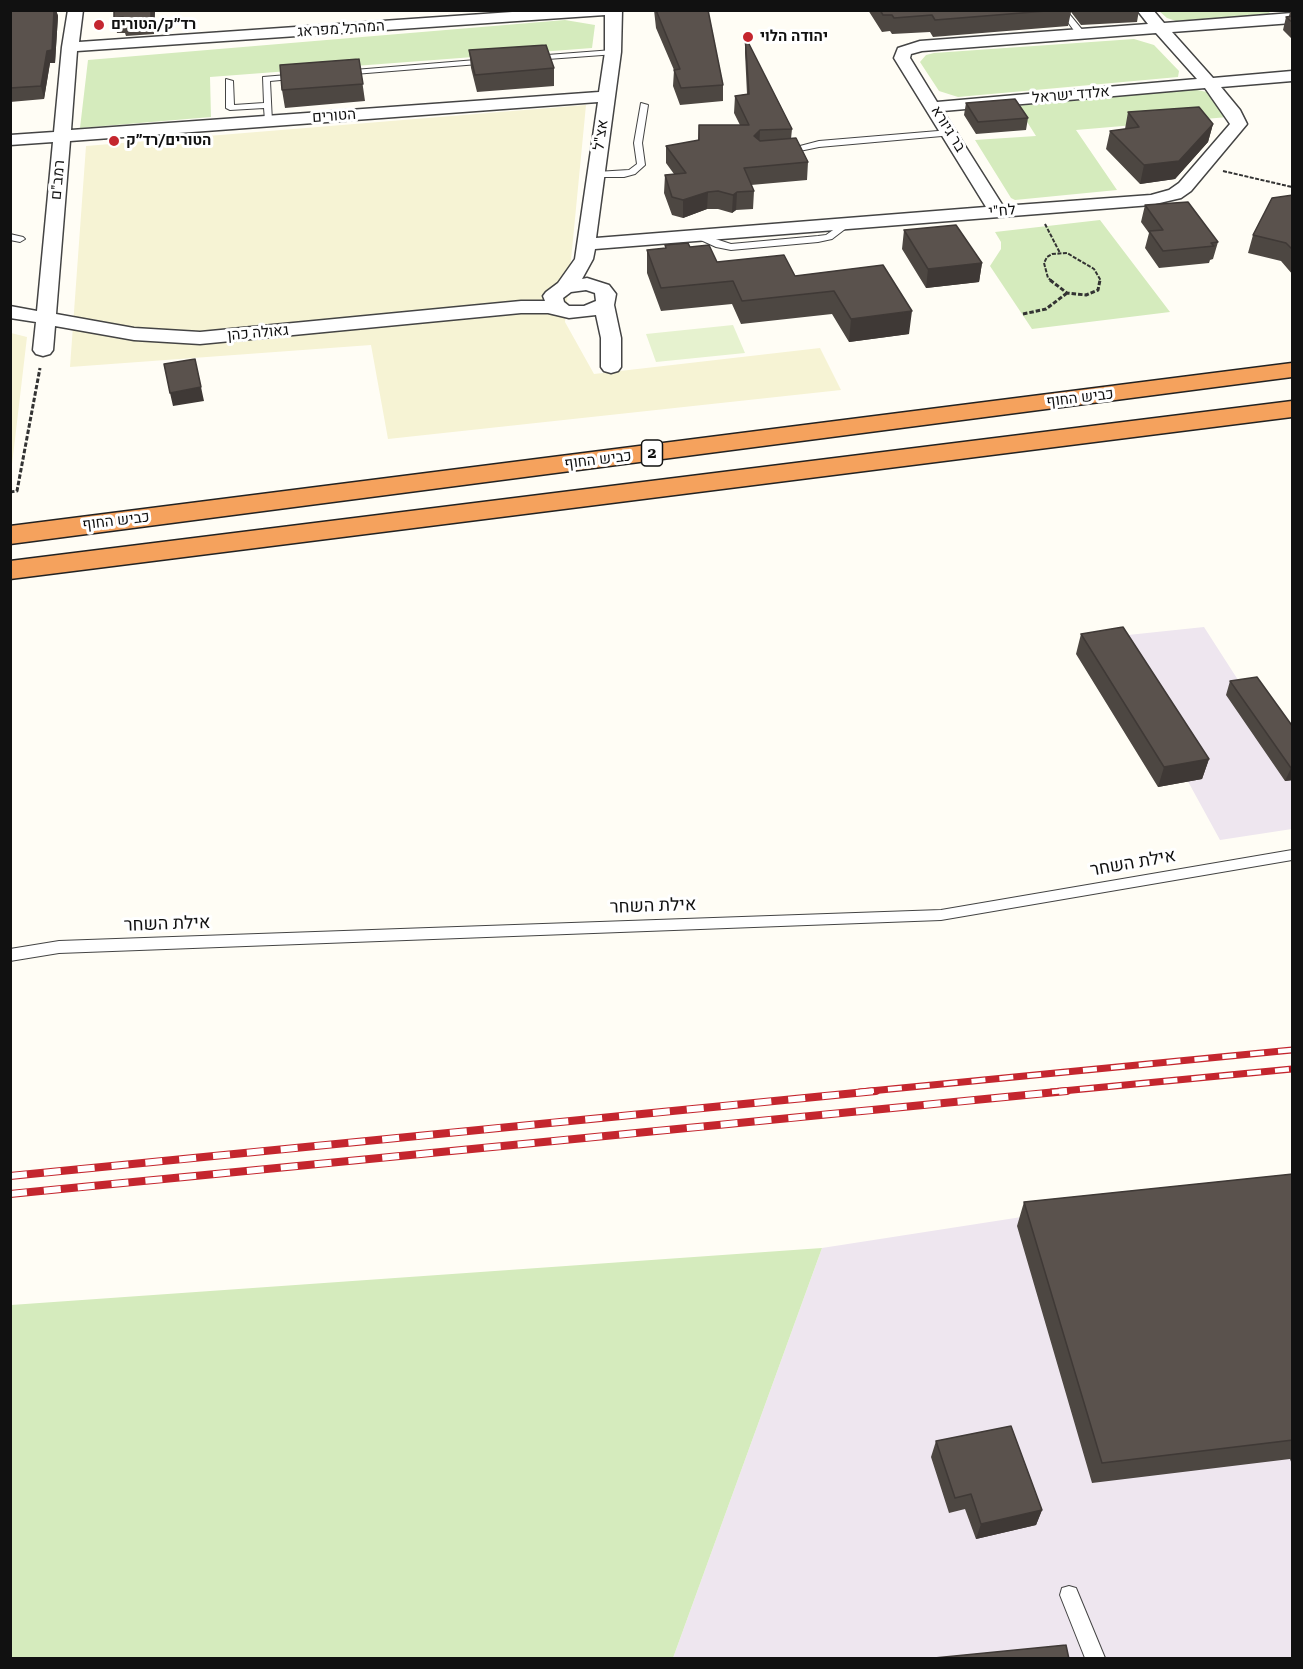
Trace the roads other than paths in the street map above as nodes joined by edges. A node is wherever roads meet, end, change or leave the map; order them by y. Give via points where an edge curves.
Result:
1 (76, 10) edge
2 (1062, 10) edge
3 (1144, 10) edge
4 (613, 11) edge
5 (450, 16) edge
6 (282, 18) dead end
7 (1293, 18) edge
8 (1159, 28) junction
9 (275, 33) junction
10 (1081, 34) junction
11 (70, 47) junction
12 (613, 52) junction
13 (529, 58) edge
14 (493, 61) edge
15 (338, 73) edge
16 (314, 75) edge
17 (1293, 76) edge
18 (229, 81) dead end
19 (1209, 83) junction
20 (607, 96) junction
21 (644, 105) dead end
22 (934, 107) junction
23 (268, 113) junction
24 (950, 133) junction
25 (62, 136) junction
26 (10, 140) edge
27 (770, 152) edge
28 (596, 174) junction
29 (998, 212) junction
30 (585, 252) junction
31 (603, 297) junction
32 (565, 300) junction
33 (10, 312) edge
34 (46, 318) junction
35 (609, 328) junction
36 (43, 350) road end
37 (611, 367) dead end
38 (1293, 370) edge
39 (1293, 409) edge
40 (10, 535) edge
41 (10, 570) edge
42 (1293, 855) edge
43 (10, 955) edge
44 (1069, 1595) dead end
45 (1095, 1659) edge

1 - 11 street, רמב"ם
2 - 10 lane
3 - 8 street, לח"י
4 - 5 street, המהרל מפראג
4 - 12 street, אצ"ל
5 - 9 street, המהרל מפראג
6 - 9 street
7 - 8 street
8 - 10 street
8 - 19 street, לח"י
9 - 11 street, המהרל מפראג
10 - 22 street, בר גיורא via 904,51 902,58
11 - 25 street, רמב"ם
12 - 13 lane
12 - 20 street, אצ"ל
14 - 15 lane
16 - 23 lane via 266,79
17 - 19 street, אלדד ישראל
18 - 23 lane via 230,108
19 - 22 street, אלדד ישראל
19 - 29 street, לח"י via 1239,124 1175,194
20 - 23 street, הטורים
20 - 28 street, אצ"ל
21 - 28 lane via 638,143 641,165 624,174
22 - 24 street, בר גיורא
23 - 25 street, הטורים
24 - 27 lane
24 - 29 street, בר גיורא
25 - 26 street, הטורים
25 - 34 street, רמב"ם
28 - 30 street, אצ"ל
29 - 30 street, לח"י via 697,236
30 - 31 street
30 - 32 street, אצ"ל
31 - 32 street via 595,310
31 - 32 street via 587,284
31 - 35 street
32 - 34 street, גאולה כהן via 200,338 134,334
32 - 35 street
33 - 34 street, גאולה כהן
34 - 36 street, רמב"ם
35 - 37 street
38 - 40 highway, כביש החוף / 2
39 - 41 highway, כביש החוף / 2
42 - 43 lane, אילת השחר via 941,915 59,947
44 - 45 lane

